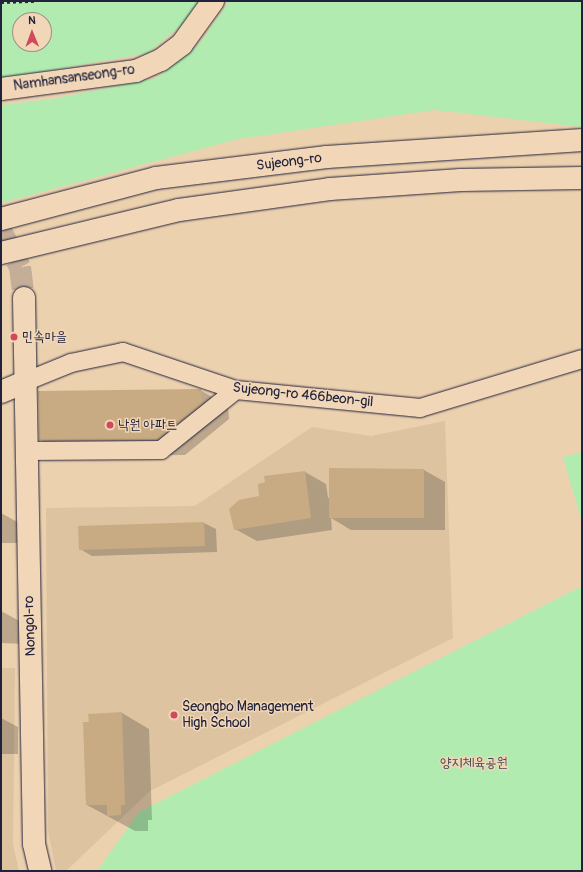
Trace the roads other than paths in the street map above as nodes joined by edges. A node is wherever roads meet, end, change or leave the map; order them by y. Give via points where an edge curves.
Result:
1 (213, 1) edge
2 (1, 88) edge
3 (582, 140) edge
4 (582, 178) edge
5 (1, 220) edge
6 (1, 253) edge
7 (24, 298) tunnel mouth
8 (582, 359) edge
9 (27, 381) junction
10 (236, 390) junction
11 (1, 392) edge
12 (27, 451) junction
13 (40, 871) edge

1 - 2 main road, Namhansanseong-ro via 182,44 161,60 143,68
3 - 5 main road, Sujeong-ro via 327,157 156,178
4 - 6 main road via 461,180 330,189 179,210
7 - 9 main road, Nongol-ro
8 - 10 street, Sujeong-ro 466beon-gil via 420,408
9 - 10 street, Sujeong-ro 466beon-gil via 70,363 123,352
9 - 11 main road
9 - 12 main road, Nongol-ro
10 - 12 street via 161,450
12 - 13 main road, Nongol-ro via 34,844

